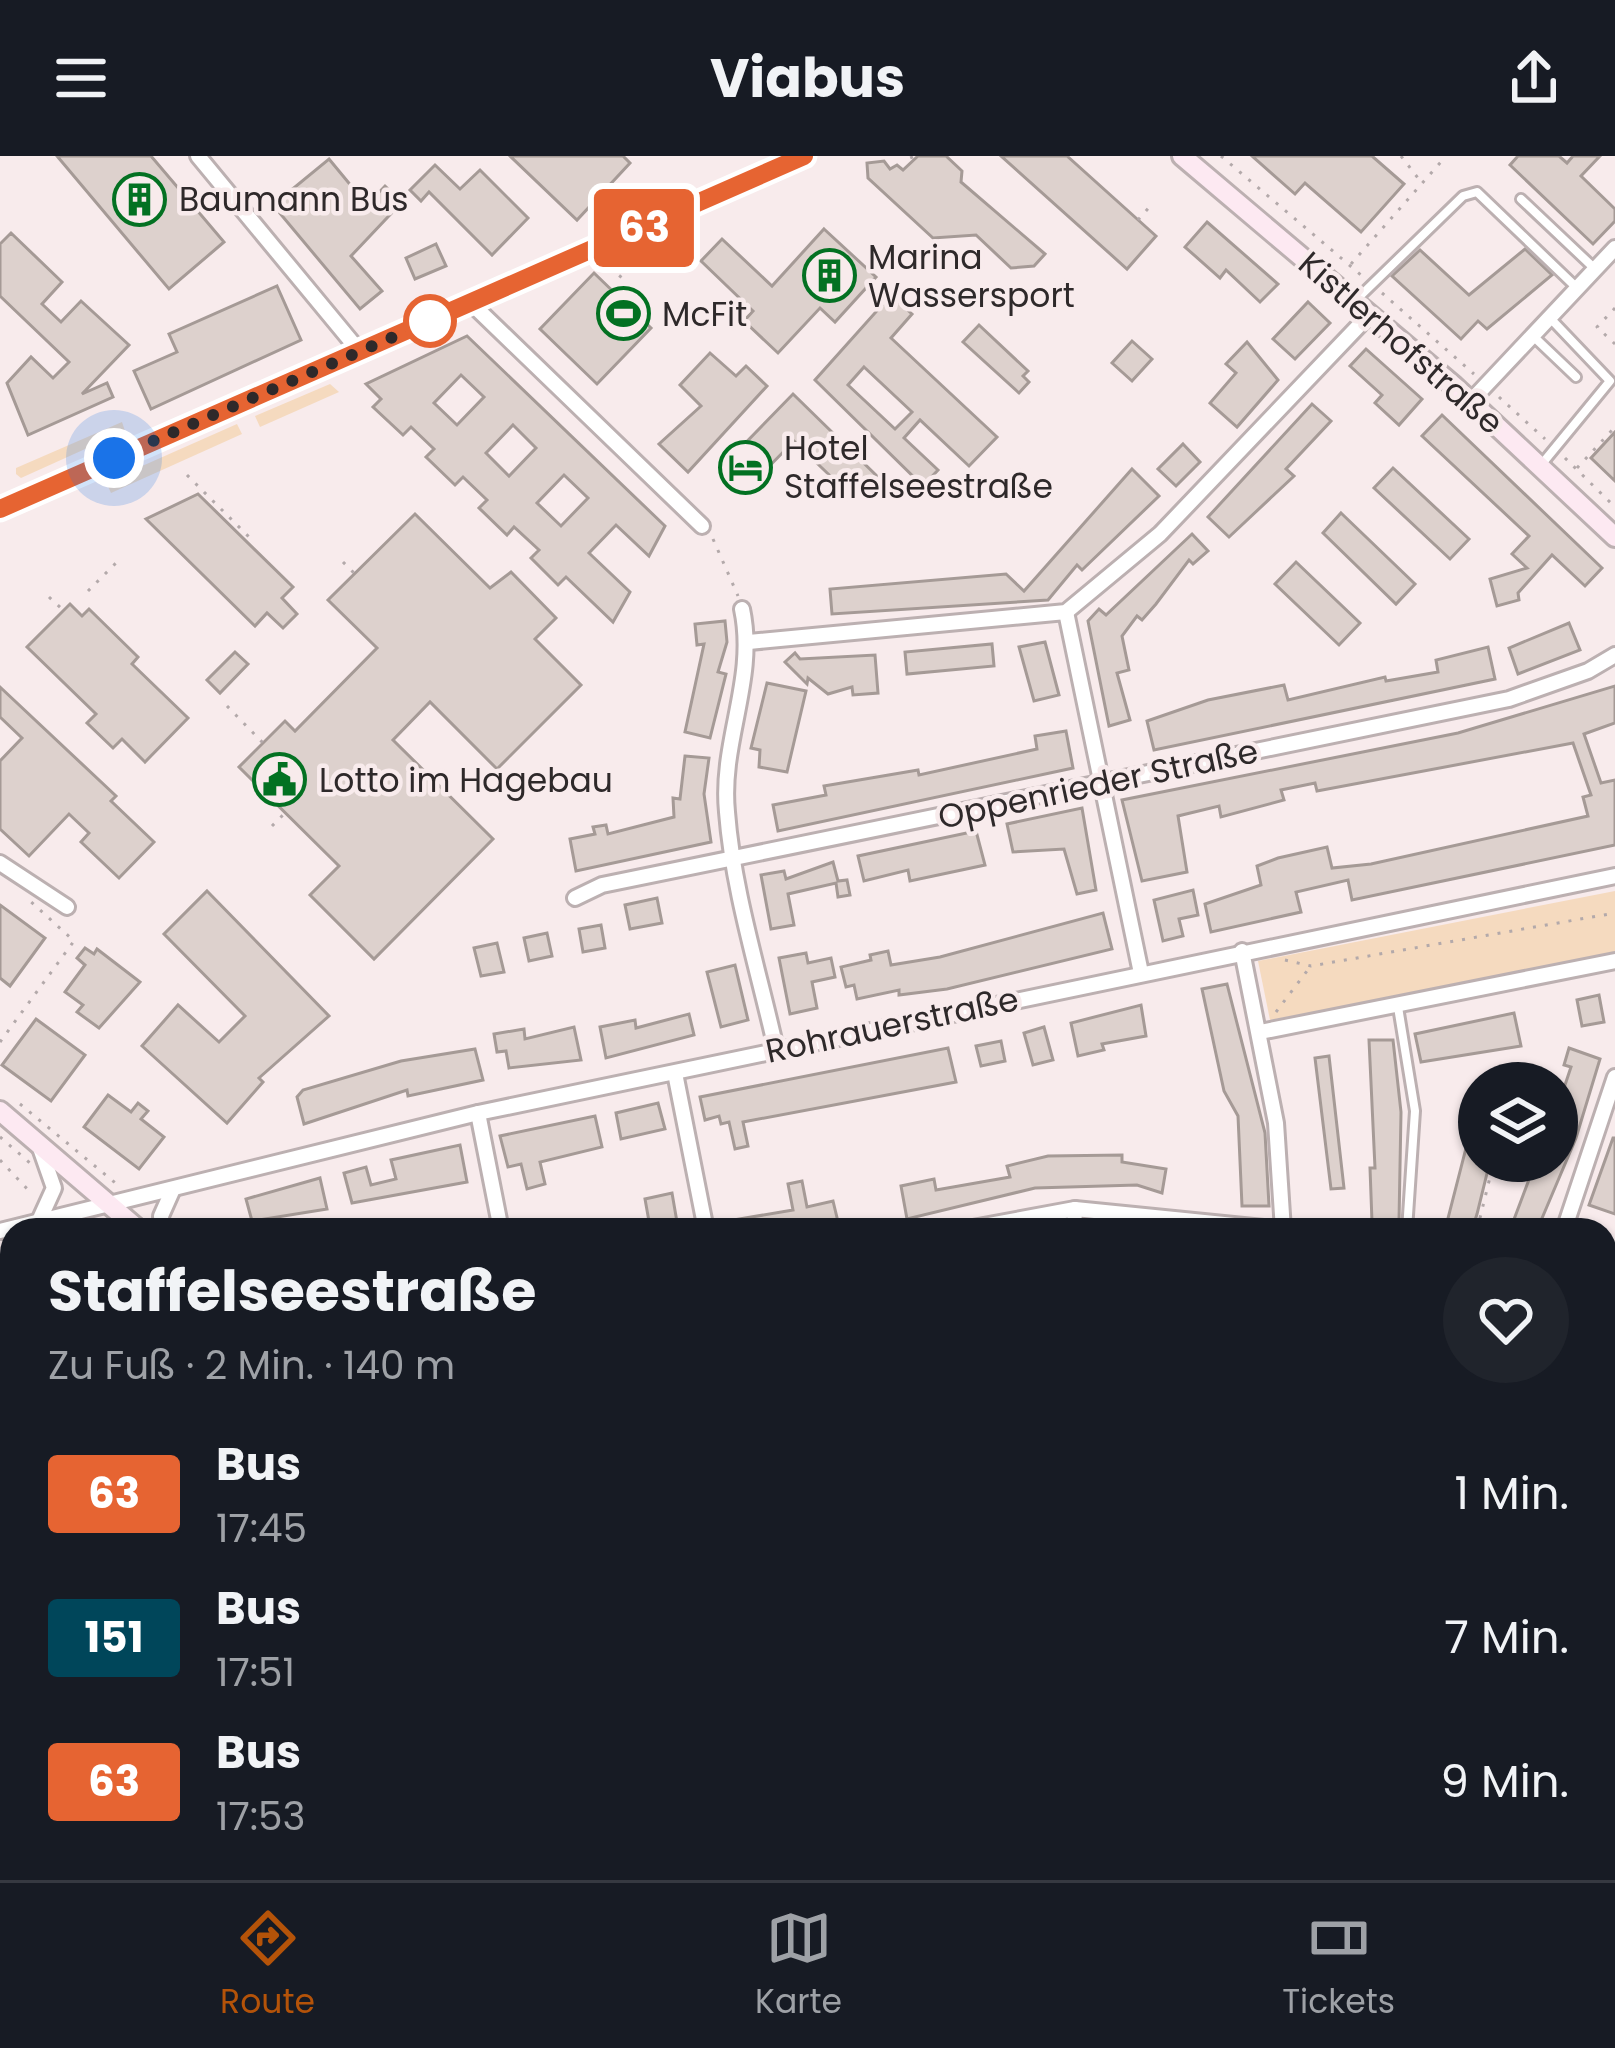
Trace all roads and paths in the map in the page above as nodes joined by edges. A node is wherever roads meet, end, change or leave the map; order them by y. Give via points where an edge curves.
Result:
1 (198, 156) edge
2 (803, 156) edge
3 (1181, 156) edge
4 (1221, 156) edge
5 (1402, 156) edge
6 (1446, 156) edge
7 (1422, 184) junction
8 (1521, 199) dead end
9 (1152, 204) dead end
10 (1138, 220) dead end
11 (1615, 248) edge
12 (591, 251) junction
13 (623, 258) dead end
14 (1349, 266) junction
15 (1595, 269) junction
16 (611, 271) junction
17 (625, 280) dead end
18 (1372, 284) junction
19 (1577, 288) junction
20 (641, 296) dead end
21 (471, 303) junction
22 (1363, 307) junction
23 (630, 308) dead end
24 (1615, 308) edge
25 (1550, 318) junction
26 (1533, 336) junction
27 (1615, 344) edge
28 (360, 352) junction
29 (1576, 376) dead end
30 (1486, 385) junction
31 (1471, 401) junction
32 (1615, 427) edge
33 (1556, 449) junction
34 (1540, 466) junction
35 (1576, 469) junction
36 (187, 475) dead end
37 (1615, 507) edge
38 (0, 509) edge
39 (702, 526) joint
40 (1615, 537) edge
41 (246, 542) dead end
42 (118, 561) dead end
43 (343, 562) dead end
44 (355, 574) dead end
45 (88, 591) dead end
46 (50, 597) dead end
47 (742, 609) joint
48 (63, 610) dead end
49 (1066, 612) junction
50 (749, 642) junction
51 (1615, 655) edge
52 (227, 706) dead end
53 (263, 742) dead end
54 (1102, 783) junction
55 (285, 813) dead end
56 (272, 826) dead end
57 (735, 857) junction
58 (0, 863) edge
59 (1615, 876) edge
60 (34, 886) junction
61 (575, 898) dead end
62 (67, 907) dead end
63 (1615, 913) edge
64 (1242, 951) junction
65 (1615, 962) edge
66 (1312, 966) junction
67 (1142, 973) junction
68 (1397, 1005) junction
69 (1260, 1032) junction
70 (0, 1042) edge
71 (776, 1049) junction
72 (675, 1073) junction
73 (1615, 1077) edge
74 (8, 1105) edge
75 (478, 1113) junction
76 (35, 1138) junction
77 (0, 1160) edge
78 (113, 1182) dead end
79 (1489, 1182) edge
80 (173, 1189) junction
81 (36, 1201) dead end
82 (110, 1203) junction
83 (1075, 1209) junction
84 (40, 1218) edge
85 (51, 1218) edge
86 (126, 1218) edge
87 (161, 1218) edge
88 (499, 1218) edge
89 (704, 1218) edge
90 (1027, 1218) edge
91 (1075, 1218) edge
92 (1164, 1218) edge
93 (1282, 1218) edge
94 (1408, 1218) edge
95 (1480, 1218) edge
96 (1568, 1218) edge

1 - 28 street
2 - 12 street
3 - 22 street, Kistlerhofstraße
4 - 14 path
5 - 7 path
6 - 7 path
7 - 14 path
8 - 15 lane
9 - 10 path
11 - 15 street
12 - 16 path
12 - 21 street
13 - 16 path
14 - 18 path
15 - 19 street
16 - 17 path
18 - 19 lane via 1463,196 1477,192
18 - 22 lane
18 - 30 path
19 - 25 street
20 - 23 path
21 - 28 street
21 - 39 street
22 - 31 street, Kistlerhofstraße
22 - 49 street via 1160,534
24 - 27 path via 1597,327
25 - 26 street
25 - 33 lane via 1610,381
26 - 29 lane
26 - 30 street
28 - 38 street
30 - 31 street
30 - 33 path
31 - 34 street, Kistlerhofstraße
32 - 35 path
33 - 34 lane
33 - 35 path
34 - 40 street, Kistlerhofstraße
35 - 37 path
36 - 41 path
39 - 47 path
42 - 45 path
43 - 44 path
46 - 48 path
47 - 50 street
49 - 50 street
49 - 54 street
50 - 57 street via 728,767
51 - 54 street, Oppenrieder Straße via 1509,699
52 - 53 path
54 - 57 street, Oppenrieder Straße
54 - 67 street
55 - 56 path
57 - 61 street, Oppenrieder Straße
57 - 71 street
58 - 60 street
59 - 64 street, Rohrauerstraße
60 - 62 street
60 - 70 path via 27,902 74,941
63 - 66 path
64 - 66 path
64 - 67 street, Rohrauerstraße
64 - 69 street
65 - 68 street
66 - 69 path
67 - 71 street, Rohrauerstraße
68 - 69 street
68 - 94 lane via 1415,1111
69 - 93 street
71 - 72 street, Rohrauerstraße
72 - 75 street, Rohrauerstraße
72 - 89 street
73 - 96 street
74 - 76 street
74 - 78 path
75 - 80 street, Rohrauerstraße
75 - 88 street
76 - 82 street
76 - 84 street via 54,1188
77 - 81 path
79 - 95 path
80 - 82 street, Rohrauerstraße
80 - 87 street
82 - 85 street, Rohrauerstraße
82 - 86 street
83 - 90 street
83 - 91 street
83 - 92 street

